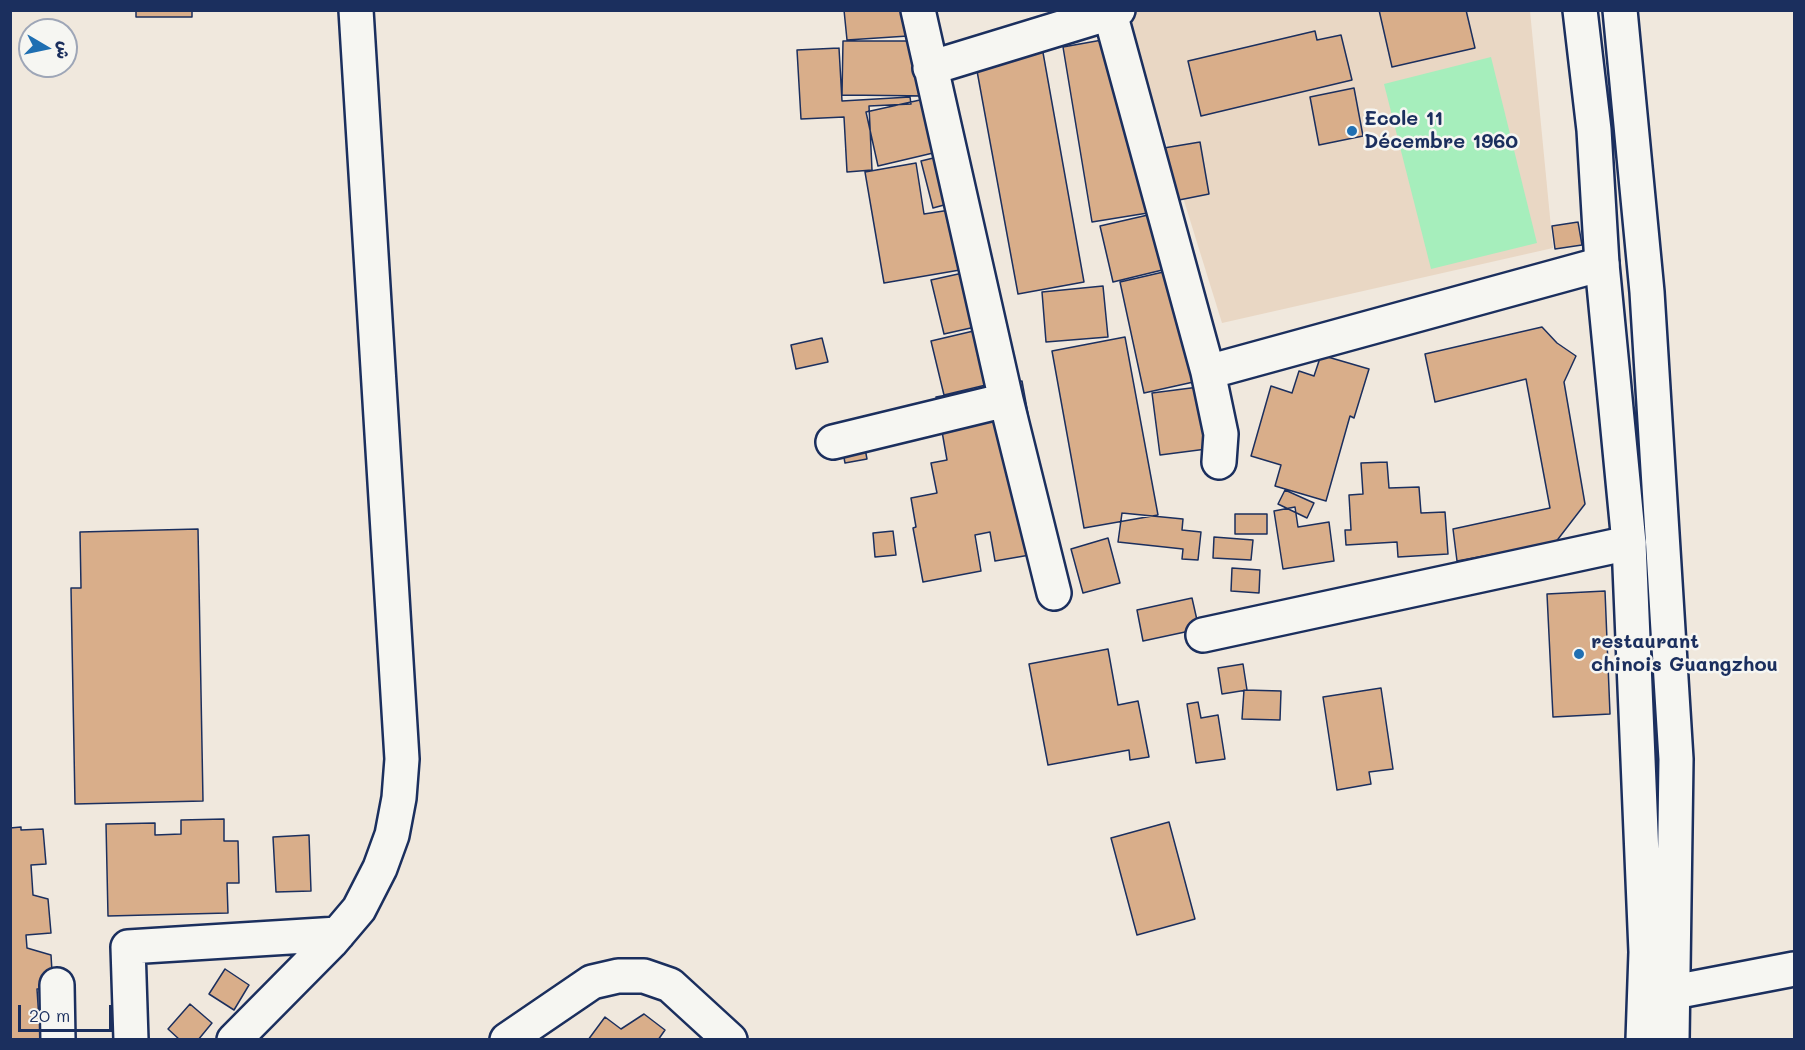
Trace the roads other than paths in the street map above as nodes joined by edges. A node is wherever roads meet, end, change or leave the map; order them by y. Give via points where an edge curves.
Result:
1 (356, 10) edge
2 (918, 10) edge
3 (1580, 10) edge
4 (1620, 10) edge
5 (1114, 12) edge
6 (930, 68) junction
7 (1602, 264) junction
8 (1208, 372) junction
9 (1006, 400) junction
10 (832, 442) dead end
11 (1219, 462) dead end
12 (1629, 543) junction
13 (1054, 593) dead end
14 (1203, 635) dead end
15 (338, 934) junction
16 (1794, 969) edge
17 (57, 985) dead end
18 (1674, 992) junction
19 (58, 1040) edge
20 (131, 1040) edge
21 (234, 1040) edge
22 (507, 1040) edge
23 (730, 1040) edge
24 (1643, 1040) edge
25 (1672, 1040) edge

1 - 15 street via 402,759 399,798 380,868 359,909
2 - 6 street
3 - 7 street via 1594,130
4 - 18 street via 1647,292 1676,759
5 - 6 street
5 - 8 street
6 - 9 street
7 - 8 street
7 - 12 street
8 - 11 street via 1221,434
9 - 10 street
9 - 13 street
12 - 14 street
12 - 24 street via 1646,952
15 - 20 street via 128,947
15 - 21 street
16 - 18 street
17 - 19 street
18 - 25 street
22 - 23 street via 592,982 618,976 644,976 670,985

